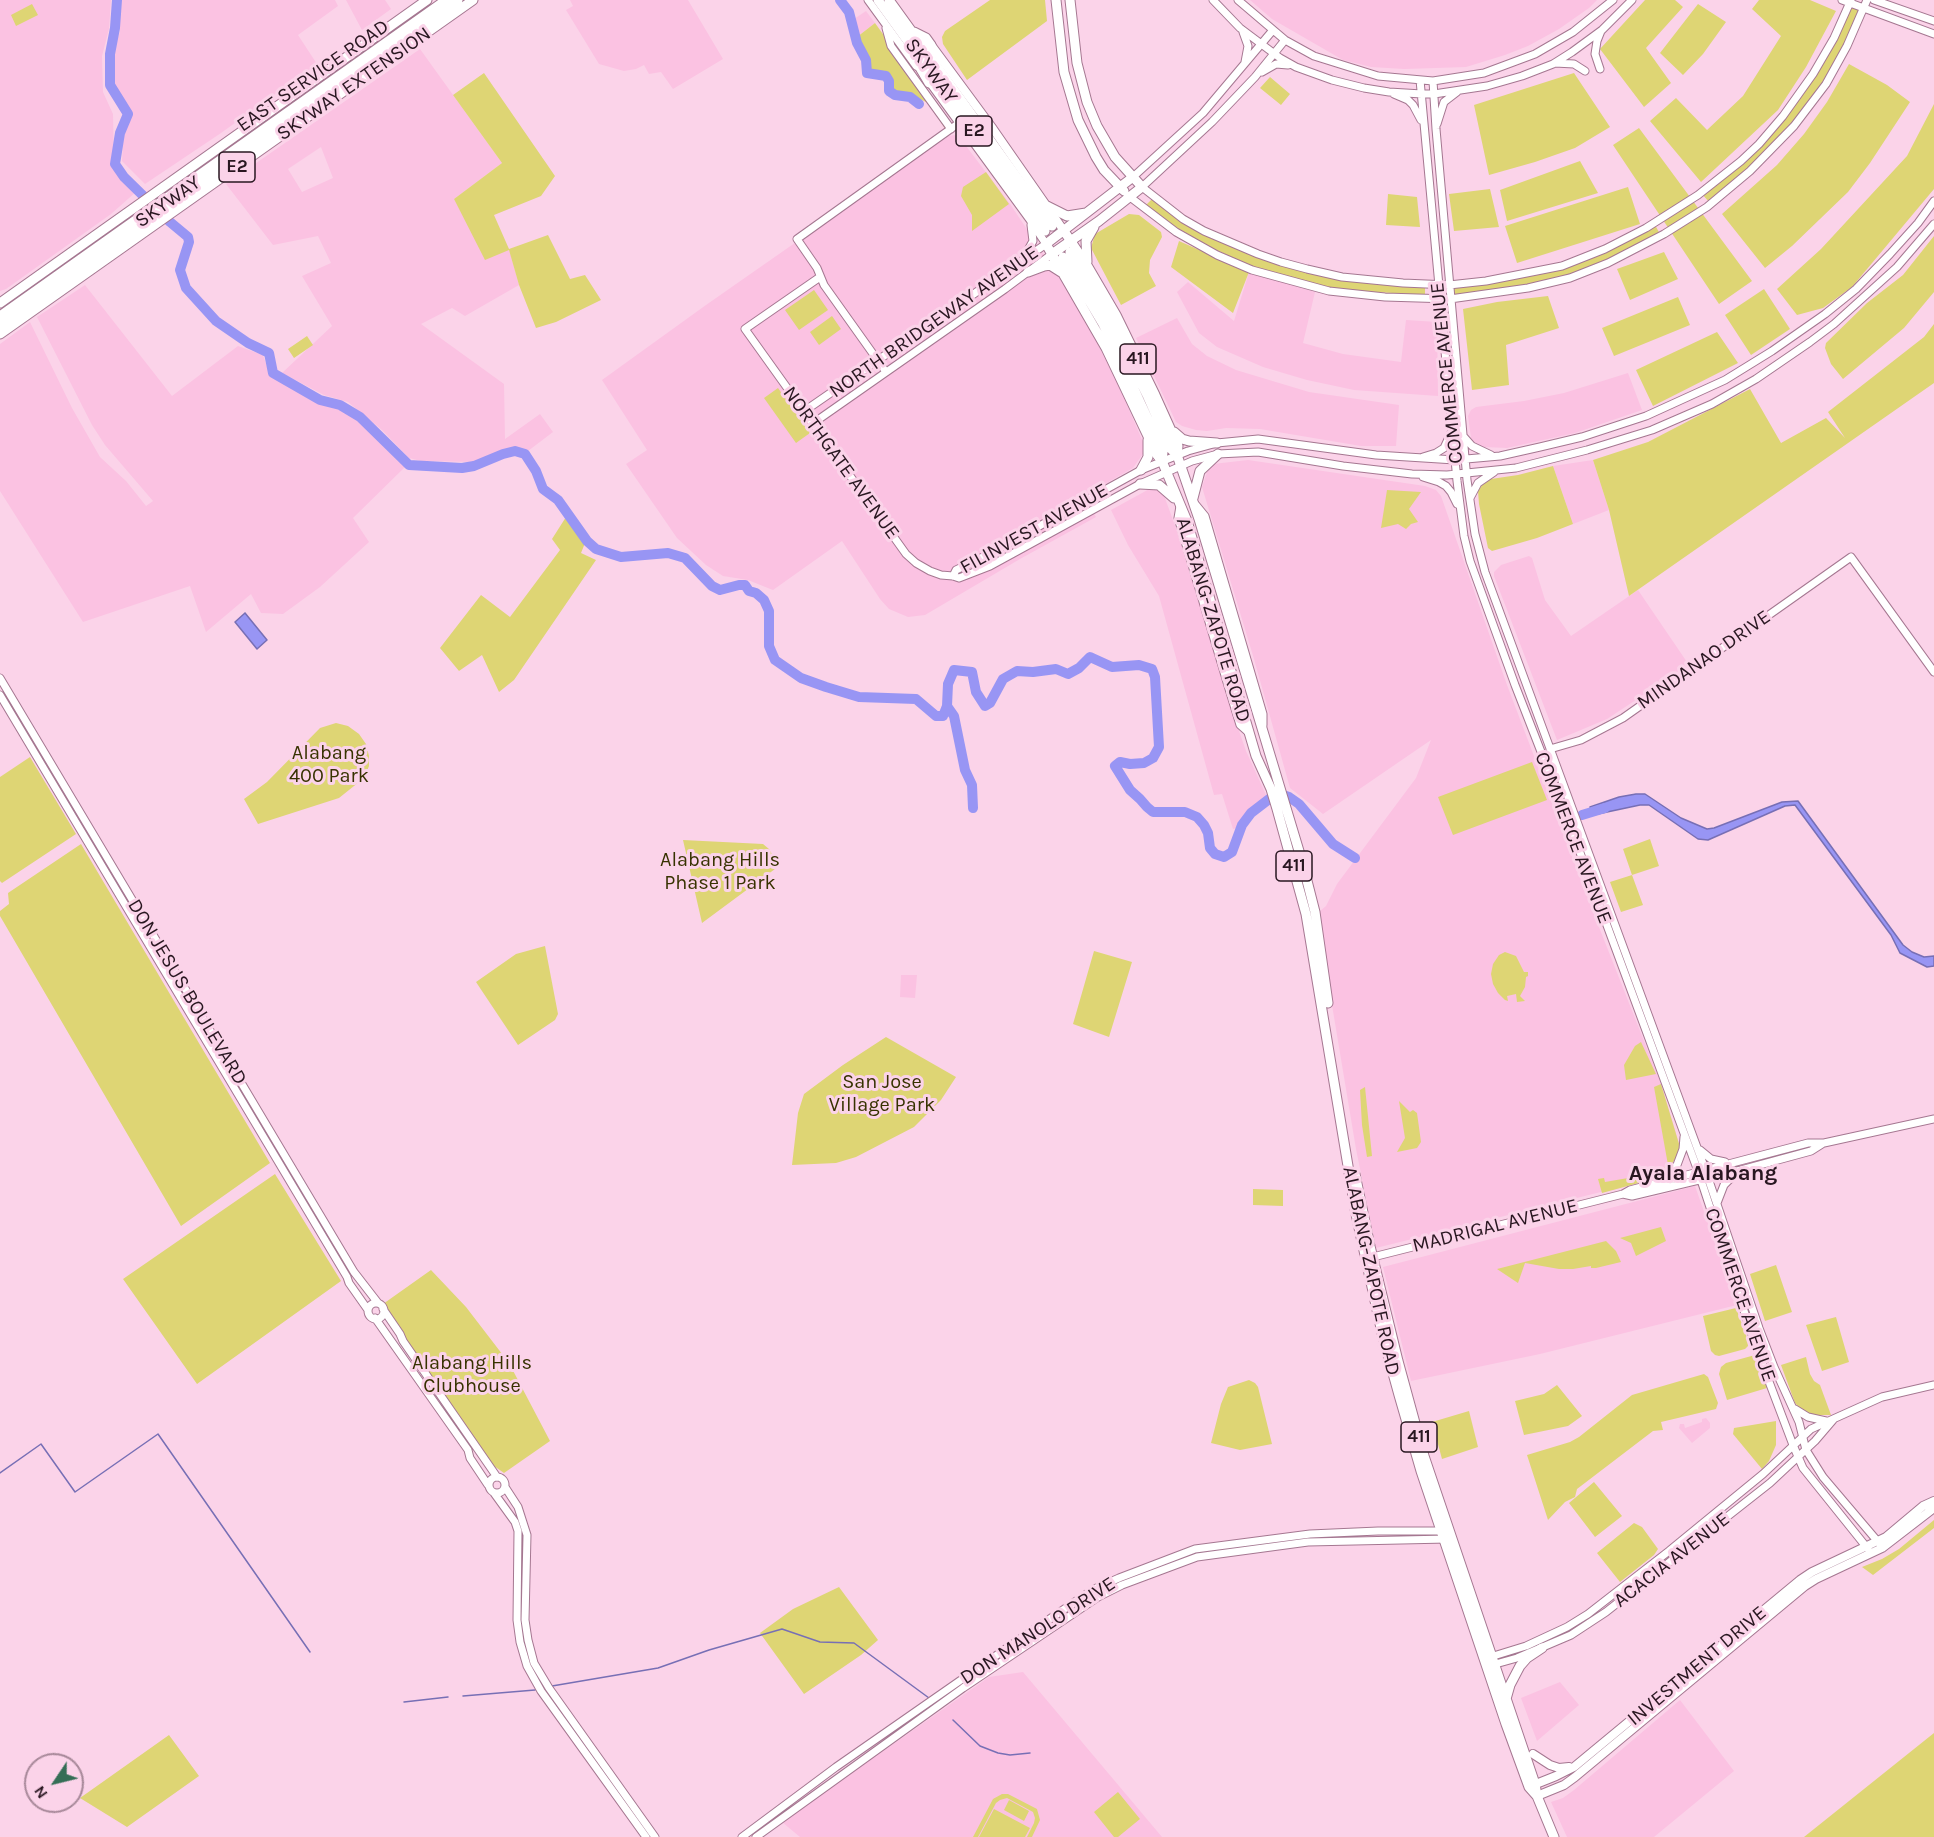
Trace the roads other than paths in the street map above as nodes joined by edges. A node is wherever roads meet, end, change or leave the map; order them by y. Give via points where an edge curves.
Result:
1 (421, 0) edge
2 (427, 0) edge
3 (436, 0) edge
4 (446, 0) edge
5 (456, 0) edge
6 (474, 0) edge
7 (868, 0) edge
8 (878, 0) edge
9 (889, 0) edge
10 (1056, 0) edge
11 (1070, 0) edge
12 (1213, 0) edge
13 (1238, 0) edge
14 (1613, 0) edge
15 (1632, 0) edge
16 (1842, 0) edge
17 (1867, 0) edge
18 (1874, 0) edge
19 (1851, 2) edge
20 (1864, 8) junction
21 (1934, 21) edge
22 (885, 23) junction
23 (1240, 28) junction
24 (1273, 30) junction
25 (1602, 30) junction
26 (907, 31) junction
27 (1934, 33) edge
28 (1285, 40) junction
29 (1262, 44) junction
30 (931, 45) joint
31 (1274, 53) junction
32 (1553, 63) junction
33 (1243, 66) junction
34 (1296, 68) junction
35 (1600, 69) dead end
36 (1585, 71) dead end
37 (1255, 76) junction
38 (1420, 80) junction
39 (1433, 81) junction
40 (929, 83) junction
41 (1459, 90) junction
42 (1389, 92) junction
43 (1422, 94) junction
44 (1434, 94) junction
45 (959, 123) junction
46 (951, 129) junction
47 (1436, 129) junction
48 (1424, 132) junction
49 (1133, 177) junction
50 (1142, 187) junction
51 (1119, 188) junction
52 (1130, 197) junction
53 (147, 200) junction
54 (1934, 201) edge
55 (1047, 206) junction
56 (1091, 211) junction
57 (163, 215) junction
58 (1030, 220) junction
59 (1099, 221) junction
60 (1934, 224) edge
61 (1049, 229) dead end
62 (1064, 231) junction
63 (1071, 241) junction
64 (1046, 244) junction
65 (1052, 254) junction
66 (1022, 260) junction
67 (1088, 267) junction
68 (1028, 272) junction
69 (1066, 276) junction
70 (820, 277) junction
71 (1438, 285) junction
72 (1449, 285) junction
73 (0, 298) edge
74 (1450, 299) junction
75 (1440, 300) junction
76 (0, 303) edge
77 (0, 310) edge
78 (0, 316) edge
79 (0, 324) edge
80 (0, 336) edge
81 (877, 360) junction
82 (886, 372) junction
83 (803, 412) junction
84 (812, 424) junction
85 (1169, 424) junction
86 (1453, 431) junction
87 (1147, 432) junction
88 (1463, 436) junction
89 (1217, 443) junction
90 (1345, 451) junction
91 (1218, 454) junction
92 (1177, 455) junction
93 (1500, 456) junction
94 (1418, 459) junction
95 (1465, 459) junction
96 (1455, 460) junction
97 (1162, 461) junction
98 (1181, 466) junction
99 (1343, 466) junction
100 (1141, 470) junction
101 (1498, 470) junction
102 (1166, 472) junction
103 (1467, 473) junction
104 (1412, 474) junction
105 (1457, 474) junction
106 (1140, 484) junction
107 (1193, 500) junction
108 (1470, 501) junction
109 (1180, 506) junction
110 (1461, 512) junction
111 (953, 576) junction
112 (1518, 663) junction
113 (1509, 668) junction
114 (1934, 672) edge
115 (0, 678) edge
116 (0, 695) edge
117 (1263, 729) junction
118 (1550, 749) junction
119 (1275, 788) junction
120 (78, 808) junction
121 (70, 813) junction
122 (160, 946) junction
123 (153, 950) junction
124 (1934, 1119) edge
125 (1684, 1132) junction
126 (1824, 1143) junction
127 (1696, 1145) junction
128 (287, 1159) junction
129 (1739, 1160) junction
130 (280, 1165) junction
131 (1702, 1170) junction
132 (1741, 1170) junction
133 (1704, 1178) junction
134 (1658, 1182) junction
135 (1623, 1194) junction
136 (1717, 1206) junction
137 (317, 1208) junction
138 (309, 1213) junction
139 (325, 1222) junction
140 (318, 1227) junction
141 (1370, 1258) junction
142 (354, 1272) junction
143 (347, 1277) junction
144 (378, 1303) junction
145 (383, 1309) junction
146 (368, 1310) junction
147 (375, 1318) junction
148 (403, 1341) junction
149 (396, 1346) junction
150 (1934, 1385) edge
151 (1791, 1403) junction
152 (1832, 1420) junction
153 (1803, 1436) junction
154 (1793, 1445) junction
155 (471, 1448) junction
156 (1806, 1450) junction
157 (1798, 1457) junction
158 (497, 1477) junction
159 (489, 1485) junction
160 (505, 1487) junction
161 (494, 1493) junction
162 (1934, 1501) edge
163 (1934, 1508) edge
164 (522, 1518) junction
165 (515, 1522) junction
166 (1446, 1535) junction
167 (1877, 1540) junction
168 (1865, 1545) junction
169 (1882, 1548) junction
170 (1871, 1554) junction
171 (1542, 1648) junction
172 (1489, 1662) junction
173 (1506, 1699) junction
174 (882, 1740) junction
175 (1533, 1754) dead end
176 (1574, 1767) junction
177 (1532, 1785) junction
178 (809, 1787) junction
179 (814, 1795) junction
180 (1537, 1796) junction
181 (646, 1837) edge
182 (655, 1837) edge
183 (742, 1837) edge
184 (756, 1837) edge
185 (1554, 1837) edge

1 - 53 main road, EAST SERVICE ROAD
2 - 76 highway, SKYWAY EXTENSION / E2
3 - 53 highway, E2
4 - 78 highway, SKYWAY / E2
5 - 57 highway, E2
5 - 79 highway, SKYWAY / E2
6 - 57 main road
6 - 80 highway, SKYWAY EXTENSION / E2
7 - 22 main road
8 - 26 highway, SKYWAY / E2
9 - 26 highway, SKYWAY / E2
10 - 51 highway via 1064,72 1078,120 1096,156
11 - 49 highway via 1077,63 1087,102 1115,157
12 - 23 main road
13 - 24 main road
14 - 39 main road via 1573,32 1535,54 1484,73
15 - 25 main road
16 - 19 main road
17 - 20 main road
18 - 21 main road
19 - 20 main road
19 - 72 main road via 1834,38 1783,116 1741,161 1698,195 1646,228 1562,266
20 - 27 main road
20 - 74 main road via 1826,84 1794,126 1707,207 1664,234 1570,278
22 - 40 main road
22 - 46 main road via 891,46
23 - 29 main road
23 - 33 main road via 1248,45
24 - 28 main road
24 - 29 main road
25 - 32 main road
25 - 35 main road via 1595,54
26 - 30 highway, E2 via 926,38
26 - 40 highway via 906,47
26 - 61 highway, SKYWAY / E2
28 - 31 main road
28 - 38 main road via 1314,56 1378,76
29 - 31 main road
29 - 33 main road
30 - 55 main road, ALABANG-ZAPOTE ROAD
31 - 34 main road
31 - 37 main road
32 - 36 main road via 1574,64
32 - 41 main road via 1522,76
33 - 49 main road via 1203,113
34 - 37 main road via 1276,64
34 - 42 main road
37 - 50 main road
38 - 39 main road
38 - 43 main road, COMMERCE AVENUE
39 - 44 main road, COMMERCE AVENUE
40 - 45 main road
41 - 44 main road
41 - 47 main road via 1444,102
42 - 43 main road
42 - 48 main road via 1413,105
43 - 44 main road
43 - 48 main road, COMMERCE AVENUE
44 - 47 main road, COMMERCE AVENUE
45 - 46 main road
45 - 58 main road
46 - 70 main road via 797,238
47 - 72 main road, COMMERCE AVENUE
48 - 71 main road, COMMERCE AVENUE
49 - 50 highway
49 - 51 highway, NORTH BRIDGEWAY AVENUE
50 - 52 highway, NORTH BRIDGEWAY AVENUE
50 - 71 main road via 1204,231 1265,257 1342,277
51 - 52 highway
51 - 56 highway, NORTH BRIDGEWAY AVENUE
52 - 59 highway, NORTH BRIDGEWAY AVENUE
52 - 75 main road via 1176,232 1252,270 1337,292
53 - 73 main road, EAST SERVICE ROAD
53 - 77 highway, E2
54 - 93 main road, FILINVEST AVENUE via 1856,289 1801,331 1725,380 1646,416 1582,437
55 - 56 highway via 1067,216
55 - 62 main road, ALABANG-ZAPOTE ROAD
56 - 62 highway, NORTH BRIDGEWAY AVENUE
57 - 79 highway, E2
57 - 80 main road
58 - 64 main road
58 - 66 main road via 1033,241
59 - 63 highway, NORTH BRIDGEWAY AVENUE
59 - 67 highway via 1086,241
60 - 101 main road, FILINVEST AVENUE via 1897,267 1834,324 1712,404 1618,441
62 - 63 highway, ALABANG-ZAPOTE ROAD / 411
62 - 64 highway, NORTH BRIDGEWAY AVENUE
63 - 65 highway, NORTH BRIDGEWAY AVENUE
63 - 67 highway, ALABANG-ZAPOTE ROAD / 411
64 - 65 highway, ALABANG-ZAPOTE ROAD / 411
64 - 66 main road, NORTH BRIDGEWAY AVENUE
65 - 68 main road, NORTH BRIDGEWAY AVENUE
65 - 69 highway, ALABANG-ZAPOTE ROAD / 411
66 - 81 main road, NORTH BRIDGEWAY AVENUE
67 - 85 highway, ALABANG-ZAPOTE ROAD / 411
68 - 69 highway via 1050,265
68 - 82 main road, NORTH BRIDGEWAY AVENUE
69 - 87 highway, ALABANG-ZAPOTE ROAD / 411
70 - 81 main road
70 - 83 main road, NORTHGATE AVENUE via 745,329
71 - 72 main road
71 - 75 main road, COMMERCE AVENUE
72 - 74 main road, COMMERCE AVENUE
74 - 75 main road
74 - 88 main road, COMMERCE AVENUE
75 - 86 main road, COMMERCE AVENUE
81 - 82 main road
81 - 83 main road, NORTH BRIDGEWAY AVENUE
82 - 84 main road, NORTH BRIDGEWAY AVENUE
83 - 84 main road, NORTHGATE AVENUE
84 - 111 main road, NORTHGATE AVENUE via 906,554 930,571
85 - 89 highway via 1182,439
85 - 92 highway, ALABANG-ZAPOTE ROAD / 411 via 1178,446
86 - 94 main road via 1444,448
86 - 96 main road, COMMERCE AVENUE
87 - 97 highway, ALABANG-ZAPOTE ROAD / 411
87 - 100 highway via 1149,449
88 - 93 main road via 1480,451
88 - 95 main road, COMMERCE AVENUE
89 - 90 main road, FILINVEST AVENUE via 1258,439
89 - 92 main road, FILINVEST AVENUE
90 - 94 main road, FILINVEST AVENUE
90 - 99 main road
91 - 98 main road, FILINVEST AVENUE
91 - 99 main road, FILINVEST AVENUE via 1276,454
91 - 107 highway via 1200,471
92 - 97 main road, FILINVEST AVENUE
92 - 97 highway via 1109,318 1066,255 1122,363 1163,452
92 - 98 highway, ALABANG-ZAPOTE ROAD / 411
93 - 95 main road, FILINVEST AVENUE
94 - 96 main road, FILINVEST AVENUE
95 - 96 main road, FILINVEST AVENUE
95 - 103 main road, COMMERCE AVENUE
96 - 105 main road, COMMERCE AVENUE
97 - 100 main road, FILINVEST AVENUE
97 - 102 highway, ALABANG-ZAPOTE ROAD / 411
98 - 102 main road, FILINVEST AVENUE
98 - 107 highway, ALABANG-ZAPOTE ROAD / 411
99 - 104 main road, FILINVEST AVENUE
100 - 111 main road, FILINVEST AVENUE via 956,570
101 - 103 main road, FILINVEST AVENUE
101 - 108 main road via 1478,483
102 - 106 main road, FILINVEST AVENUE
102 - 109 highway, ALABANG-ZAPOTE ROAD / 411
103 - 105 main road, FILINVEST AVENUE
103 - 108 main road, COMMERCE AVENUE
104 - 105 main road, FILINVEST AVENUE
104 - 110 main road via 1446,486
105 - 110 main road, COMMERCE AVENUE
106 - 109 highway via 1159,485
106 - 111 main road, FILINVEST AVENUE via 982,569 962,578
107 - 117 highway, ALABANG-ZAPOTE ROAD / 411
107 - 117 main road, ALABANG-ZAPOTE ROAD / 411 via 1205,516 1263,714
108 - 112 main road, COMMERCE AVENUE via 1485,572
109 - 119 highway, ALABANG-ZAPOTE ROAD / 411 via 1256,756
110 - 113 main road, COMMERCE AVENUE via 1475,576
112 - 113 main road
112 - 118 main road, COMMERCE AVENUE
113 - 125 main road, COMMERCE AVENUE
114 - 118 main road, MINDANAO DRIVE via 1851,556 1623,718 1581,740
115 - 120 main road, DON JESUS BOULEVARD
116 - 121 main road, DON JESUS BOULEVARD
117 - 119 highway, ALABANG-ZAPOTE ROAD / 411
118 - 127 main road, COMMERCE AVENUE
119 - 141 highway, ALABANG-ZAPOTE ROAD / 411 via 1308,923 1345,1151
120 - 121 main road
120 - 122 main road, DON JESUS BOULEVARD
121 - 123 main road, DON JESUS BOULEVARD
122 - 123 main road
122 - 128 main road, DON JESUS BOULEVARD
123 - 130 main road, DON JESUS BOULEVARD
124 - 126 main road, MADRIGAL AVENUE
125 - 131 main road, COMMERCE AVENUE
125 - 134 main road via 1681,1157
126 - 129 main road, MADRIGAL AVENUE via 1808,1143
126 - 132 main road, MADRIGAL AVENUE via 1811,1151
127 - 129 main road via 1711,1159
127 - 131 main road, COMMERCE AVENUE
128 - 130 main road
128 - 137 main road, DON JESUS BOULEVARD
129 - 131 main road, MADRIGAL AVENUE
130 - 138 main road, DON JESUS BOULEVARD
131 - 133 main road, COMMERCE AVENUE
131 - 134 main road, MADRIGAL AVENUE
132 - 133 main road, MADRIGAL AVENUE
132 - 136 main road via 1724,1185
133 - 135 main road, MADRIGAL AVENUE via 1632,1196
133 - 136 main road, COMMERCE AVENUE
133 - 154 main road, COMMERCE AVENUE via 1757,1350
134 - 135 main road, MADRIGAL AVENUE
135 - 141 main road, MADRIGAL AVENUE
136 - 151 main road, COMMERCE AVENUE
137 - 138 main road
137 - 139 main road, DON JESUS BOULEVARD
138 - 140 main road, DON JESUS BOULEVARD
139 - 140 main road
139 - 142 main road, DON JESUS BOULEVARD
140 - 143 main road, DON JESUS BOULEVARD
141 - 166 highway, ALABANG-ZAPOTE ROAD / 411
142 - 143 main road
142 - 144 main road, DON JESUS BOULEVARD
143 - 146 main road, DON JESUS BOULEVARD
144 - 145 main road
144 - 146 main road via 371,1304
145 - 147 main road via 381,1316
145 - 148 main road
146 - 147 main road
147 - 149 main road
148 - 149 main road
148 - 155 main road
149 - 155 main road
150 - 152 main road, ACACIA AVENUE via 1882,1397
151 - 152 main road via 1808,1417
151 - 153 main road, COMMERCE AVENUE
152 - 153 main road, ACACIA AVENUE
152 - 156 main road, ACACIA AVENUE
153 - 154 main road, ACACIA AVENUE
153 - 156 main road, COMMERCE AVENUE
154 - 157 main road, COMMERCE AVENUE
154 - 172 main road, ACACIA AVENUE via 1746,1488 1588,1614
155 - 158 main road
155 - 159 main road via 470,1458
156 - 157 main road, ACACIA AVENUE
156 - 167 main road, COMMERCE AVENUE via 1823,1477
157 - 168 main road, COMMERCE AVENUE
157 - 171 main road, ACACIA AVENUE via 1632,1593 1583,1628
158 - 159 main road
158 - 160 main road
159 - 161 main road
160 - 161 main road via 501,1493
160 - 164 main road
161 - 165 main road
162 - 167 main road, INVESTMENT DRIVE
163 - 169 main road, INVESTMENT DRIVE
164 - 165 main road
164 - 182 main road via 527,1535 525,1620 534,1662
165 - 181 main road via 519,1538 517,1620 527,1666
166 - 172 highway, ALABANG-ZAPOTE ROAD / 411
166 - 174 main road, DON MANOLO DRIVE via 1294,1540 1197,1557 1120,1581 1018,1645
167 - 168 main road, INVESTMENT DRIVE
167 - 169 main road, COMMERCE AVENUE
168 - 170 main road, COMMERCE AVENUE
168 - 176 main road, INVESTMENT DRIVE via 1800,1580
169 - 170 main road, INVESTMENT DRIVE
170 - 180 main road, INVESTMENT DRIVE via 1805,1586 1575,1777
171 - 172 main road, ACACIA AVENUE
171 - 173 highway via 1520,1666
172 - 173 highway, ALABANG-ZAPOTE ROAD / 411
172 - 177 highway, ALABANG-ZAPOTE ROAD / 411
173 - 177 highway, ALABANG-ZAPOTE ROAD / 411
174 - 178 main road, DON MANOLO DRIVE
174 - 179 main road, DON MANOLO DRIVE
175 - 176 main road via 1550,1766
176 - 177 main road, INVESTMENT DRIVE
177 - 180 highway, ALABANG-ZAPOTE ROAD / 411
178 - 179 main road
178 - 183 main road, DON MANOLO DRIVE
179 - 184 main road, DON MANOLO DRIVE
180 - 185 highway, ALABANG-ZAPOTE ROAD / 411

